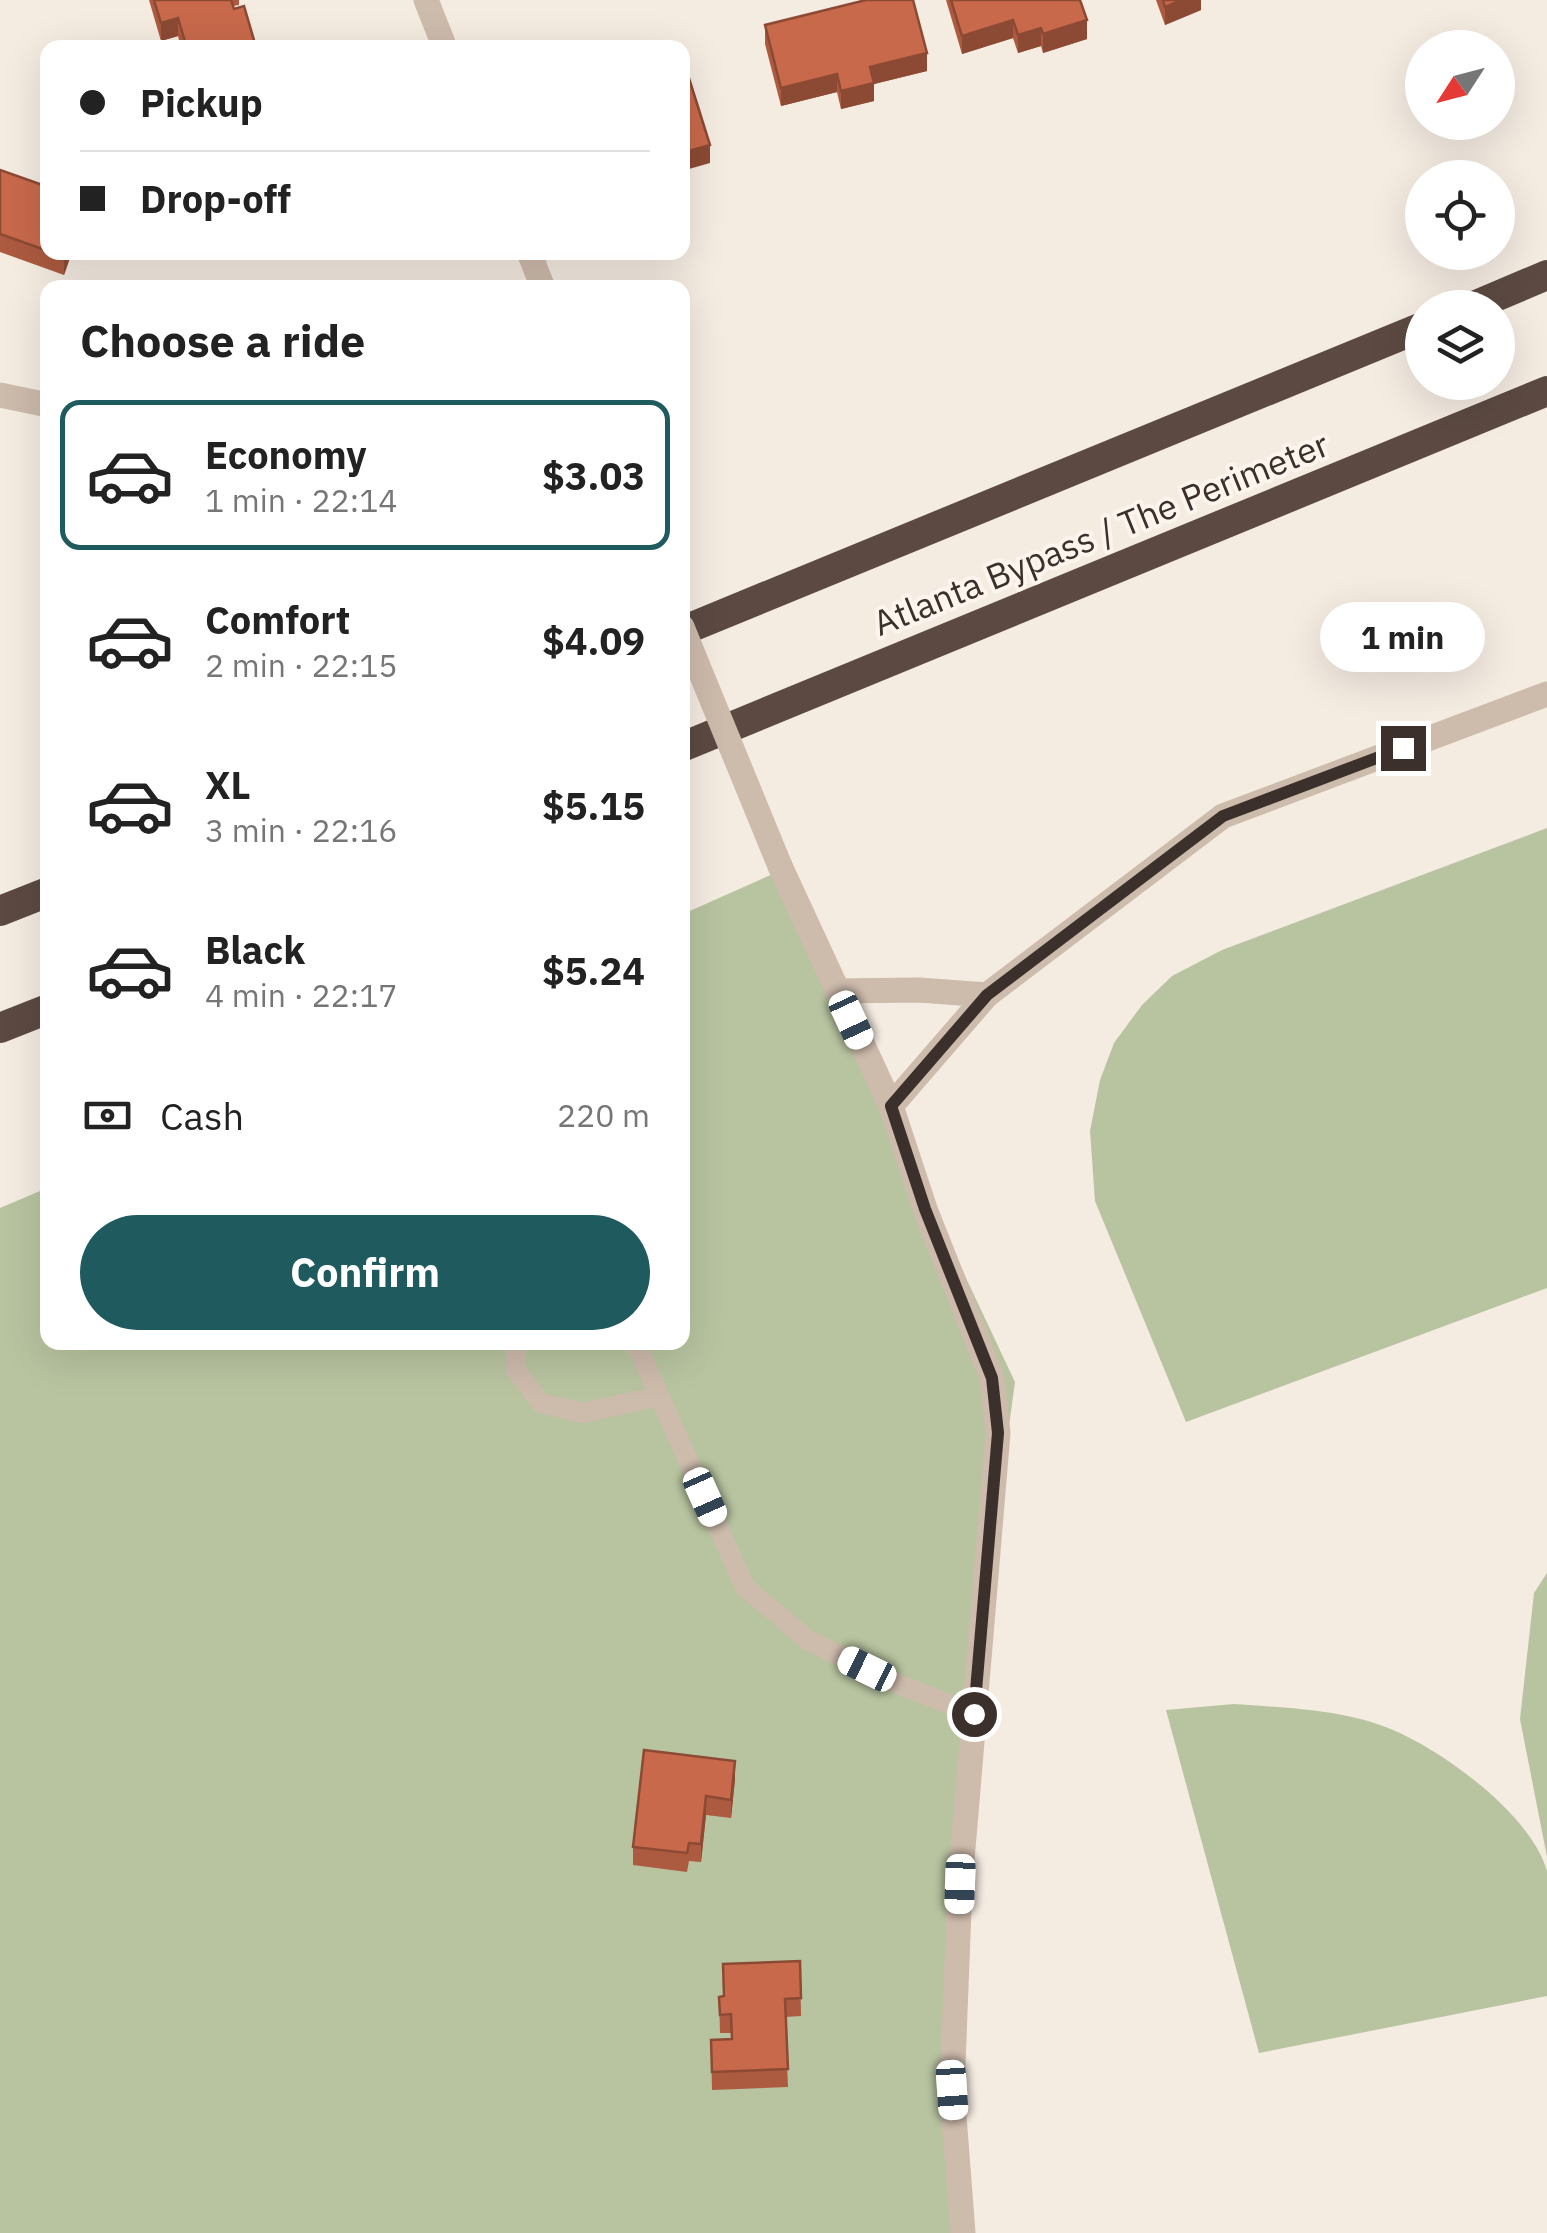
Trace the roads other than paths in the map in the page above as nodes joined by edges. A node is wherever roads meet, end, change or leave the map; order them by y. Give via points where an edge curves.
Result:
1 (426, 0) edge
2 (442, 40) edge
3 (1547, 275) edge
4 (1512, 290) edge
5 (1405, 334) edge
6 (1547, 391) edge
7 (0, 395) edge
8 (40, 403) edge
9 (690, 626) edge
10 (690, 648) edge
11 (1547, 694) edge
12 (690, 743) edge
13 (40, 895) edge
14 (0, 911) edge
15 (838, 991) junction
16 (987, 995) junction
17 (40, 1012) edge
18 (0, 1028) edge
19 (891, 1106) junction
20 (516, 1350) edge
21 (639, 1350) edge
22 (660, 1396) junction
23 (974, 1714) junction
24 (963, 2233) edge

1 - 2 street
3 - 4 highway
5 - 9 highway, Atlanta Bypass / The Perimeter
6 - 12 highway, Atlanta Bypass / The Perimeter
7 - 8 street
10 - 15 street, bridge
11 - 16 street via 1223,816
13 - 14 highway
15 - 16 street
15 - 19 street
16 - 19 street
17 - 18 highway
19 - 23 street via 992,1378 998,1433
20 - 22 lane via 515,1369 540,1403 582,1414
21 - 22 lane
22 - 23 lane via 746,1588 808,1640
23 - 24 street via 952,2090

